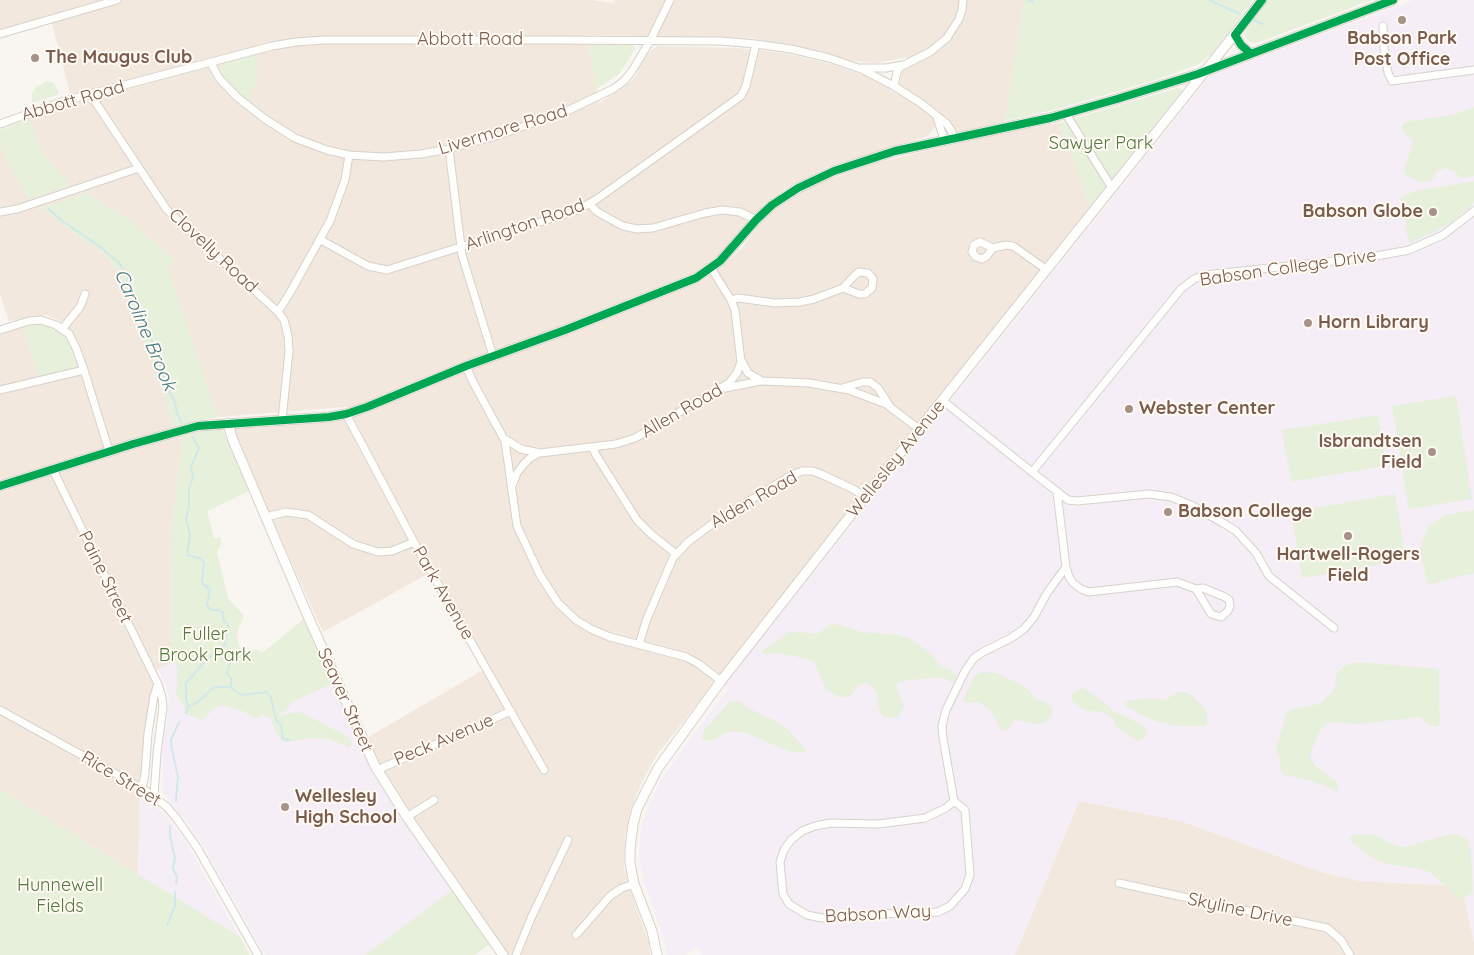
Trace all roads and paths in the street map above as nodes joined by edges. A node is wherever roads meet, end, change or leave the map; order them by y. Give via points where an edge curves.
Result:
1 (117, 0) edge
2 (670, 0) edge
3 (963, 0) edge
4 (1262, 0) edge
5 (1392, 0) edge
6 (1383, 26) dead end
7 (0, 34) edge
8 (1235, 35) junction
9 (650, 41) junction
10 (756, 44) junction
11 (1250, 54) junction
12 (211, 63) junction
13 (903, 65) junction
14 (852, 66) junction
15 (1474, 70) edge
16 (1205, 72) junction
17 (894, 86) junction
18 (93, 94) junction
19 (1066, 114) junction
20 (936, 115) junction
21 (0, 124) edge
22 (954, 138) junction
23 (944, 140) junction
24 (449, 149) junction
25 (350, 155) junction
26 (139, 168) junction
27 (1112, 188) junction
28 (590, 204) junction
29 (1474, 211) edge
30 (0, 212) edge
31 (756, 220) junction
32 (321, 240) junction
33 (461, 247) junction
34 (993, 248) dead end
35 (711, 268) junction
36 (1047, 270) junction
37 (843, 288) dead end
38 (85, 294) dead end
39 (731, 300) junction
40 (278, 312) junction
41 (63, 328) junction
42 (0, 330) edge
43 (493, 356) junction
44 (741, 360) junction
45 (466, 366) junction
46 (84, 370) junction
47 (762, 381) junction
48 (842, 388) junction
49 (720, 389) junction
50 (0, 390) edge
51 (942, 400) junction
52 (890, 407) junction
53 (346, 414) junction
54 (282, 420) junction
55 (228, 423) junction
56 (919, 429) junction
57 (503, 437) junction
58 (594, 448) junction
59 (109, 451) junction
60 (540, 453) junction
61 (53, 470) junction
62 (1032, 472) junction
63 (0, 486) edge
64 (511, 488) junction
65 (1057, 492) junction
66 (866, 497) junction
67 (266, 517) junction
68 (414, 542) junction
69 (676, 554) junction
70 (1066, 568) junction
71 (1196, 589) junction
72 (1334, 628) dead end
73 (639, 645) junction
74 (721, 681) junction
75 (158, 684) junction
76 (0, 710) edge
77 (511, 711) junction
78 (377, 770) junction
79 (544, 770) dead end
80 (142, 788) junction
81 (154, 796) junction
82 (434, 800) dead end
83 (954, 801) junction
84 (407, 817) junction
85 (568, 840) dead end
86 (1119, 883) dead end
87 (634, 884) junction
88 (576, 935) dead end
89 (258, 955) edge
90 (503, 955) edge
91 (516, 955) edge
92 (657, 955) edge
93 (1350, 955) edge

1 - 7 street
2 - 9 street, Livermore Road
3 - 13 street via 959,19 947,38 926,55
4 - 8 street, Wellesley Avenue
5 - 11 street
6 - 15 street via 1388,73 1392,81
8 - 11 street
8 - 16 street, Wellesley Avenue
9 - 10 street, Abbott Road
9 - 12 street, Abbott Road via 314,40 272,46
9 - 24 street, Livermore Road via 628,76 606,94 548,118
10 - 14 street, Abbott Road via 810,53
10 - 28 street, Arlington Road via 741,96
11 - 16 street
12 - 18 street, Abbott Road
12 - 25 street, Livermore Road via 231,91 277,127 312,145
13 - 14 street via 879,68
13 - 17 street via 897,72
14 - 17 street, Abbott Road
16 - 19 street
16 - 27 street, Wellesley Avenue
17 - 20 street, Abbott Road
18 - 21 street, Abbott Road via 47,106
18 - 26 street, Clovelly Road
19 - 22 street
19 - 27 street
20 - 22 street, Abbott Road via 949,126
20 - 23 street
22 - 23 street
23 - 31 street via 877,156 827,174 784,196
24 - 25 street, Livermore Road via 396,157
24 - 33 street
25 - 32 street via 340,195
26 - 30 street
26 - 40 street, Clovelly Road via 171,214
27 - 36 street, Wellesley Avenue
28 - 31 street via 623,226 637,229 653,228 722,210 740,212
28 - 33 street, Arlington Road
29 - 62 street, Babson College Drive via 1443,235 1409,250 1194,279 1181,289
31 - 35 street
32 - 33 street, Arlington Road via 362,263 382,270
32 - 40 street
33 - 43 street
34 - 36 street via 1014,246
35 - 39 street
35 - 43 street via 685,283
36 - 51 street, Wellesley Avenue
37 - 39 street via 793,303
38 - 41 street via 80,307
39 - 44 street
40 - 54 street, Clovelly Road via 286,324 289,341
41 - 42 street via 37,320
41 - 46 street via 73,342
43 - 45 street
44 - 47 street via 748,373
44 - 49 street, Allen Road via 735,376
45 - 53 street
45 - 57 street
46 - 50 street
46 - 59 street
47 - 48 street via 803,382
47 - 49 street
48 - 52 street
48 - 52 street via 870,382
49 - 58 street, Allen Road via 635,438
51 - 56 street, Wellesley Avenue
51 - 62 street
52 - 56 street
53 - 54 street
53 - 68 street, Park Avenue
54 - 55 street
55 - 59 street via 192,428
55 - 67 street, Seaver Street
56 - 66 street, Wellesley Avenue
57 - 60 street, Allen Road via 521,449
57 - 64 street
58 - 60 street, Allen Road
58 - 69 street via 637,520
59 - 61 street
60 - 64 street, Allen Road via 523,464
61 - 63 street
61 - 75 street, Paine Street
62 - 65 street
64 - 73 street via 520,531 540,575 558,603 591,629
65 - 70 street
65 - 72 street via 1068,500 1149,494 1185,502 1224,522 1236,532 1256,553 1269,576
66 - 69 street, Alden Road via 823,475 802,471 710,525
66 - 74 street, Wellesley Avenue
67 - 68 street via 286,512 308,515 354,544 378,552 392,551
67 - 78 street, Seaver Street
68 - 77 street, Park Avenue
69 - 73 street via 646,621
70 - 71 street via 1073,584 1089,592 1177,582
70 - 83 street via 1024,628 974,658 946,710 942,732
71 - 71 street via 1211,614 1221,617 1228,611 1229,600 1225,597 1203,588
73 - 74 street via 690,659
74 - 87 street, Wellesley Avenue via 660,764 640,801 630,842
75 - 80 street
75 - 81 street, Paine Street via 163,707
76 - 80 street, Rice Street
77 - 78 street, Peck Avenue
77 - 79 street, Park Avenue
78 - 84 street, Seaver Street
80 - 81 street, Rice Street
81 - 89 street, Rice Street via 171,811 189,835
82 - 84 street
83 - 83 street, Babson Way via 925,818 879,824 831,823 802,831 784,850 780,862 783,894 789,904 822,918 938,912 950,906 965,889 970,875 965,810
84 - 90 street, Seaver Street
85 - 91 street
86 - 93 street, Skyline Drive via 1327,928 1341,940
87 - 88 street via 610,896
87 - 92 street, Wellesley Avenue via 652,931

